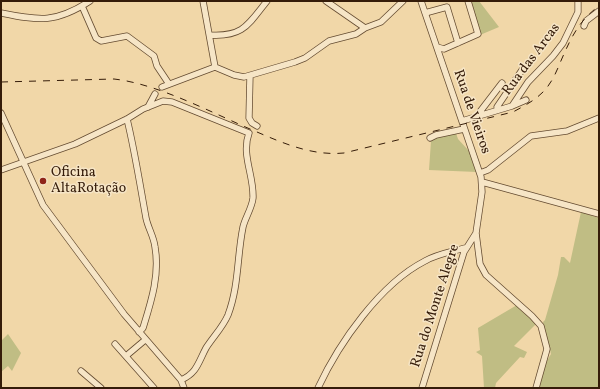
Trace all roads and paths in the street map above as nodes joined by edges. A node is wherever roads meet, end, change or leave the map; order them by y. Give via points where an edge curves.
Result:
1 (90, 1) edge
2 (203, 1) edge
3 (267, 1) edge
4 (326, 1) edge
5 (403, 1) edge
6 (421, 1) edge
7 (468, 1) edge
8 (578, 1) edge
9 (82, 6) junction
10 (599, 11) edge
11 (1, 13) edge
12 (425, 13) junction
13 (584, 26) dead end
14 (365, 28) junction
15 (210, 35) junction
16 (458, 43) junction
17 (437, 47) junction
18 (215, 67) junction
19 (522, 70) dead end
20 (250, 76) junction
21 (502, 83) dead end
22 (169, 84) junction
23 (162, 87) dead end
24 (155, 94) dead end
25 (526, 100) dead end
26 (512, 106) junction
27 (148, 107) junction
28 (498, 110) junction
29 (1, 113) edge
30 (478, 116) junction
31 (599, 118) edge
32 (127, 119) junction
33 (462, 121) junction
34 (257, 126) dead end
35 (464, 130) junction
36 (430, 138) dead end
37 (22, 162) junction
38 (1, 170) edge
39 (480, 173) junction
40 (482, 182) junction
41 (599, 214) edge
42 (476, 234) junction
43 (465, 248) junction
44 (139, 332) junction
45 (145, 340) junction
46 (115, 344) dead end
47 (126, 356) junction
48 (81, 371) dead end
49 (181, 380) junction
50 (101, 388) edge
51 (154, 388) edge
52 (184, 388) edge
53 (318, 388) edge
54 (422, 388) edge
55 (536, 388) edge

1 - 9 street
2 - 15 street
3 - 15 street via 248,25 237,33 224,36
4 - 14 street
5 - 14 street via 381,22
6 - 12 street, Rua de Vieiros
7 - 16 street via 478,34
8 - 26 street, Rua das Arcas via 578,12 563,43 528,82
9 - 11 street via 62,17 48,19
9 - 22 street via 96,38 101,41 128,36 154,56 157,66
10 - 13 street via 586,21
12 - 16 street via 447,7
12 - 17 street, Rua de Vieiros
14 - 20 street via 356,34 329,41 305,58
15 - 18 street
16 - 17 street via 444,49
17 - 33 street, Rua de Vieiros
18 - 20 street via 234,75
18 - 22 street
19 - 28 street via 497,107
20 - 34 street via 249,118
21 - 30 street
22 - 23 street
24 - 27 street
25 - 26 street
26 - 28 street, Rua das Arcas
27 - 32 street
27 - 49 street via 163,101 172,102 249,132 246,156 250,168 253,200 243,226 239,272 228,315 193,374
28 - 30 street, Rua das Arcas
29 - 37 street
30 - 33 street, Rua das Arcas
31 - 39 street via 567,131 531,136 488,170
32 - 37 street via 75,144
32 - 44 street via 142,186 146,220 156,248 153,298 143,328
33 - 35 street, Rua de Vieiros
35 - 36 street
35 - 39 street, Rua de Vieiros
37 - 38 street
37 - 44 street via 43,205
39 - 40 street, Rua de Vieiros
40 - 41 street
40 - 42 street, Rua de Vieiros
42 - 43 street, Rua do Monte Alegre
42 - 55 street via 482,271 538,321 544,333 547,348
43 - 53 street via 423,262 386,288 339,348
43 - 54 street, Rua do Monte Alegre
44 - 45 street
45 - 47 street
45 - 49 street
46 - 47 street
47 - 51 street
48 - 50 street
49 - 52 street

